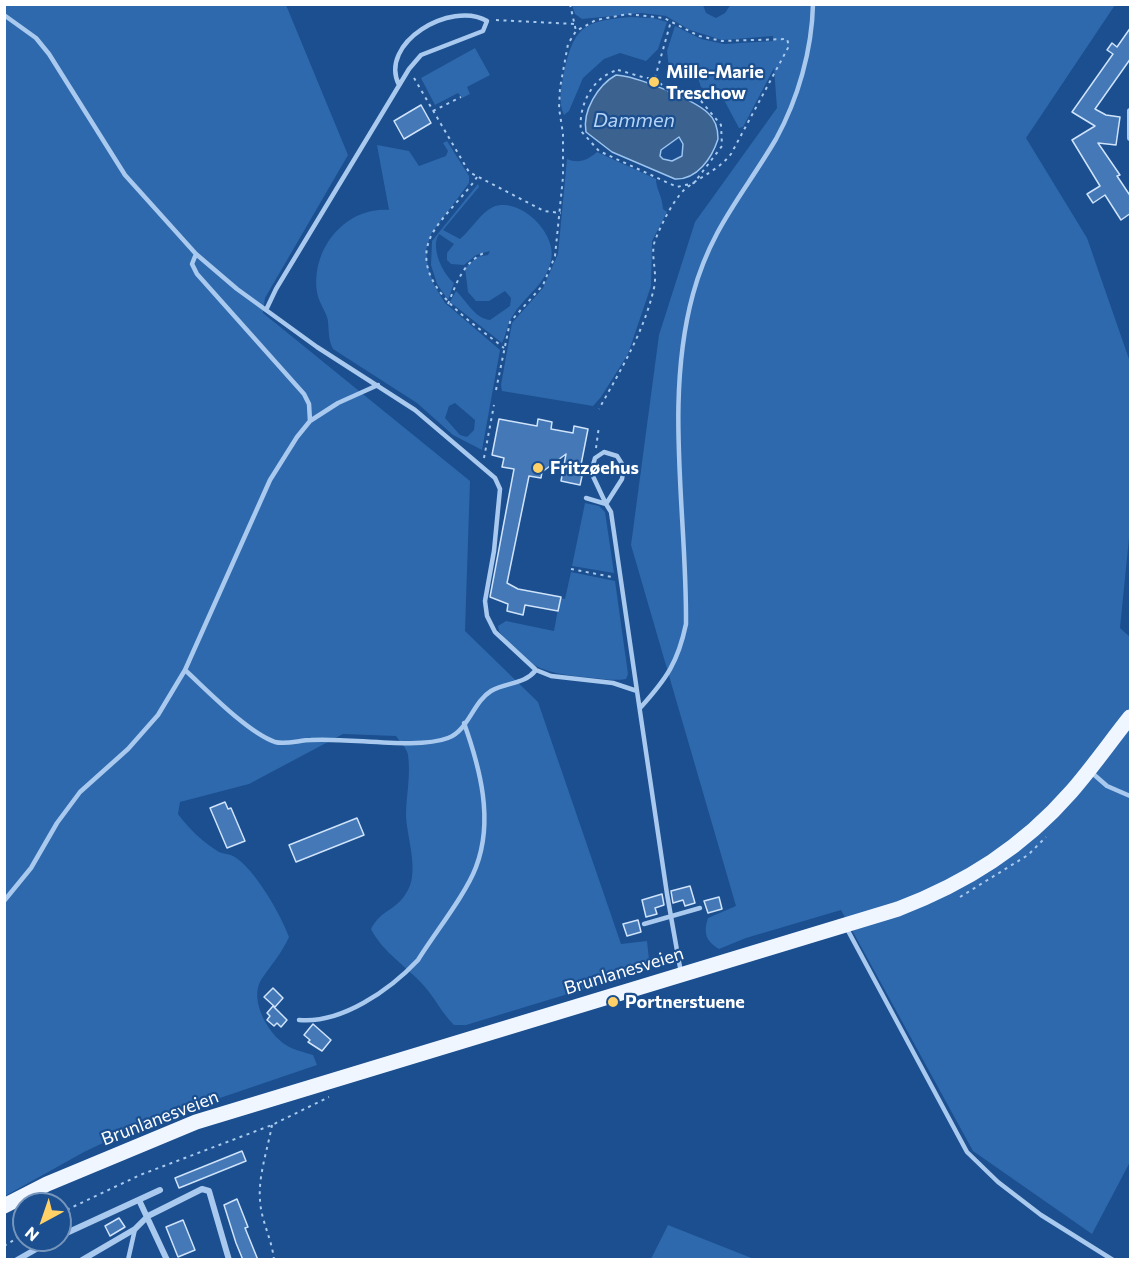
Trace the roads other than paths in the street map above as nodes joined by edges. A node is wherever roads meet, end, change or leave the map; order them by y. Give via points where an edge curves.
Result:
1 (813, 4) edge
2 (4, 15) edge
3 (399, 85) junction
4 (1131, 111) edge
5 (1131, 138) edge
6 (196, 254) junction
7 (266, 310) junction
8 (378, 385) junction
9 (310, 421) junction
10 (586, 498) dead end
11 (606, 504) junction
12 (185, 670) junction
13 (536, 670) junction
14 (638, 691) junction
15 (641, 707) junction
16 (1131, 717) edge
17 (464, 723) junction
18 (1089, 770) junction
19 (1131, 796) edge
20 (4, 901) edge
21 (700, 908) dead end
22 (671, 916) junction
23 (644, 924) dead end
24 (845, 925) junction
25 (681, 974) junction
26 (299, 1020) dead end
27 (73, 1174) junction
28 (160, 1190) dead end
29 (46, 1192) edge
30 (139, 1200) junction
31 (4, 1206) edge
32 (148, 1216) junction
33 (135, 1229) junction
34 (72, 1231) edge
35 (31, 1252) edge
36 (17, 1260) edge
37 (82, 1260) edge
38 (128, 1260) edge
39 (167, 1260) edge
40 (229, 1260) edge
41 (1113, 1260) edge

1 - 15 lane via 812,29 790,110 717,230 692,295 678,376 686,624 680,652 671,669
2 - 6 lane via 36,38 125,175
3 - 3 lane via 421,55 483,31 487,21 457,16 429,24 396,57 394,72
3 - 7 lane
4 - 5 street
6 - 7 lane
6 - 9 lane via 192,264 197,274 304,394
7 - 8 lane
8 - 9 lane
8 - 13 lane via 415,410 495,478 500,489 485,601 487,616 495,632
9 - 12 lane via 270,480
10 - 11 lane
11 - 11 lane via 622,479 624,467 620,458 604,452 597,457 591,472
11 - 14 lane via 611,512
12 - 17 lane via 235,714 276,742 426,741 456,734
12 - 20 lane via 158,715 128,749 80,792 32,868
13 - 14 lane
13 - 17 lane via 530,677 491,691
14 - 15 lane
15 - 22 lane
16 - 18 main road, Brunlanesveien
17 - 26 lane via 479,772 484,806 481,850 471,877 407,972 344,1011 326,1018
18 - 19 lane via 1107,786
18 - 24 main road, Brunlanesveien via 1035,830 980,871 932,896
21 - 22 lane
22 - 23 lane
22 - 25 lane
24 - 25 main road, Brunlanesveien
24 - 41 lane via 968,1152 998,1182 1041,1215
25 - 27 main road, Brunlanesveien via 196,1122
27 - 29 main road, Brunlanesveien
27 - 31 main road, Brunlanesveien
28 - 30 street
30 - 32 street
30 - 34 street
32 - 33 street
32 - 39 street
32 - 40 street via 192,1192 206,1189
33 - 37 street
33 - 38 lane
35 - 36 street

